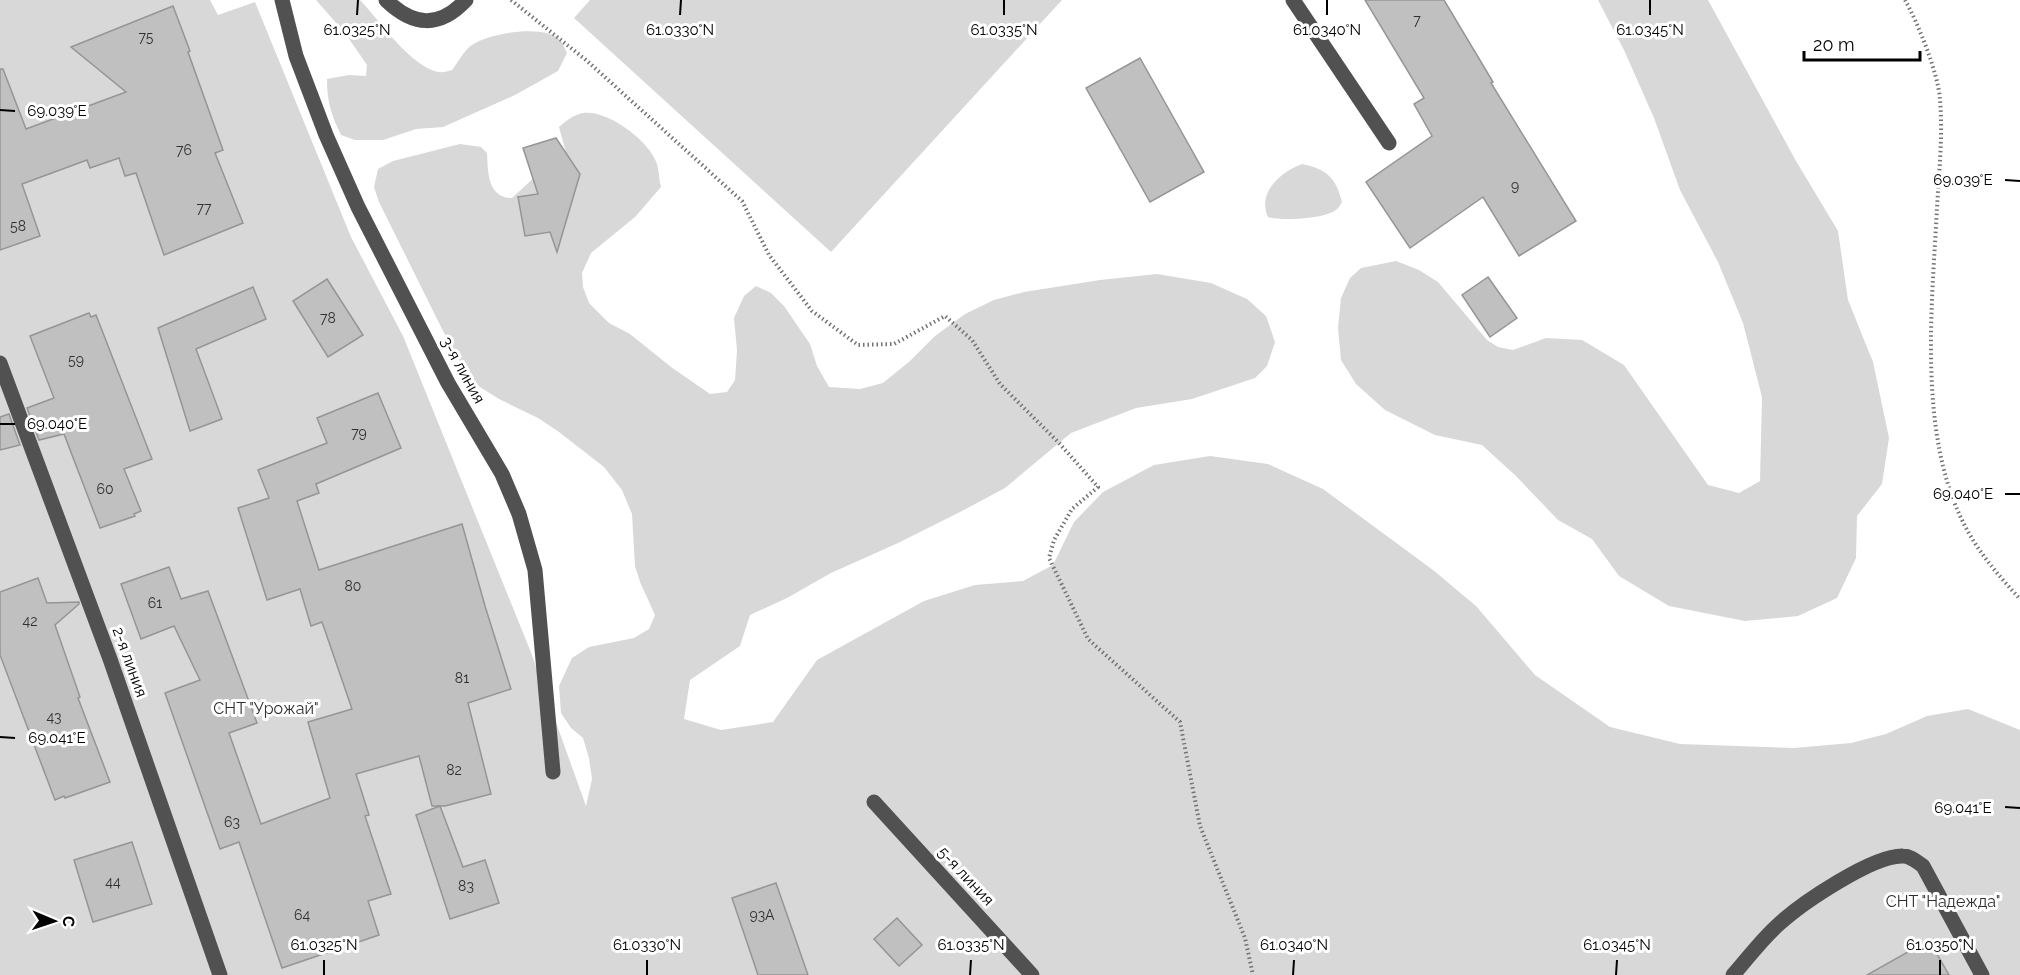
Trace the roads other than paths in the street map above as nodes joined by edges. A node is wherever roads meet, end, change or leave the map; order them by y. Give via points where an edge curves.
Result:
1 (282, 0) edge
2 (386, 0) edge
3 (466, 0) edge
4 (1293, 0) edge
5 (1389, 143) dead end
6 (0, 363) edge
7 (553, 772) dead end
8 (874, 802) dead end
9 (220, 975) edge
10 (1032, 975) edge
11 (1732, 975) edge
12 (1982, 975) edge

1 - 7 street, 3-я линия via 296,56 358,207 448,383 502,474 519,514 535,570
2 - 3 street via 412,20 448,17
4 - 5 street
6 - 9 street, 2-я линия via 110,659
8 - 10 street, 5-я линия
11 - 12 street via 1799,907 1875,863 1904,856 1923,867

